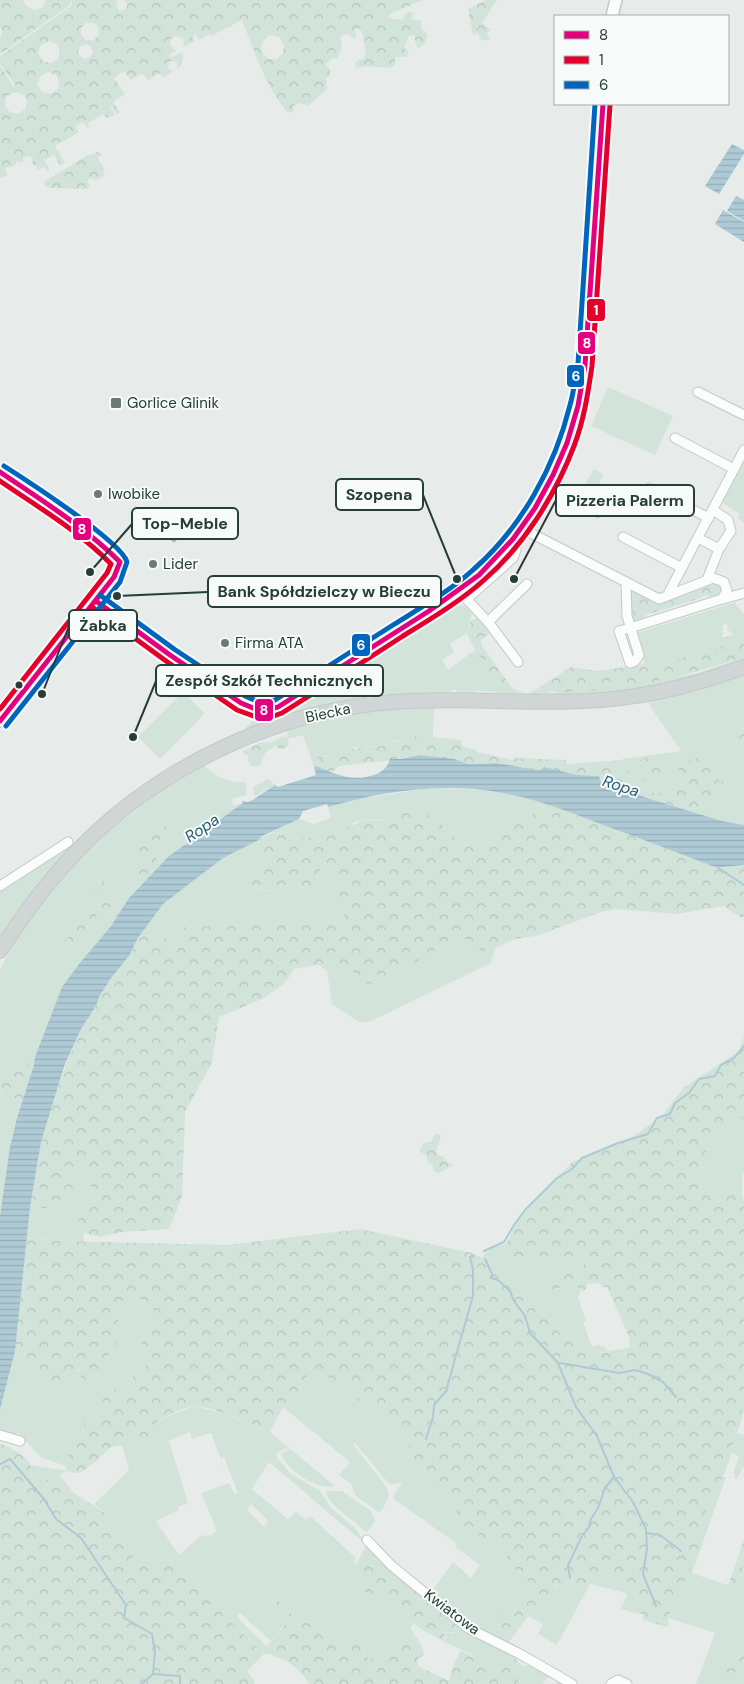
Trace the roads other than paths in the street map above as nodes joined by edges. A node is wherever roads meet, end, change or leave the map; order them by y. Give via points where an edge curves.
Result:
1 (616, 0) edge
2 (612, 15) edge
3 (603, 105) edge
4 (698, 392) dead end
5 (744, 415) edge
6 (675, 438) dead end
7 (744, 450) edge
8 (734, 469) junction
9 (0, 472) edge
10 (649, 488) dead end
11 (711, 514) junction
12 (520, 528) junction
13 (623, 537) dead end
14 (698, 538) junction
15 (719, 549) junction
16 (682, 568) junction
17 (706, 580) junction
18 (626, 582) junction
19 (724, 582) junction
20 (526, 584) dead end
21 (744, 592) edge
22 (463, 595) junction
23 (667, 596) junction
24 (722, 600) junction
25 (96, 601) junction
26 (488, 622) junction
27 (361, 655) junction
28 (518, 662) dead end
29 (744, 667) edge
30 (374, 704) junction
31 (0, 721) edge
32 (68, 842) dead end
33 (0, 886) edge
34 (14, 929) junction
35 (0, 951) edge
36 (0, 957) edge
37 (0, 1435) edge
38 (20, 1441) dead end
39 (367, 1540) dead end
40 (572, 1684) edge
41 (611, 1684) edge
42 (627, 1684) edge

1 - 2 street
3 - 12 street via 585,365 578,406 554,475
4 - 5 street
6 - 8 street
7 - 8 street
8 - 11 street
9 - 25 street via 58,512 120,562
10 - 11 street
11 - 14 street
11 - 15 street via 728,520 731,531
12 - 18 street
12 - 22 street
13 - 16 street
14 - 15 street
14 - 16 street
15 - 17 street
16 - 23 street
17 - 19 street via 715,578
17 - 23 street
18 - 23 street via 659,598
18 - 24 street via 630,628
19 - 21 street
19 - 24 street via 727,591
20 - 26 street
21 - 24 street
22 - 26 street
22 - 27 street
25 - 27 street via 208,681 247,706 264,711 282,704
25 - 31 street
26 - 28 street
27 - 30 street
29 - 30 main road, Biecka via 670,690 625,698 552,702 432,700
30 - 34 main road, Biecka via 329,711 275,727 175,773 115,816 83,844 42,890
32 - 33 street
34 - 35 main road, Biecka
34 - 36 main road, Biecka
37 - 38 street
39 - 40 street, Kwiatowa via 392,1566 468,1628
41 - 42 street via 618,1680

